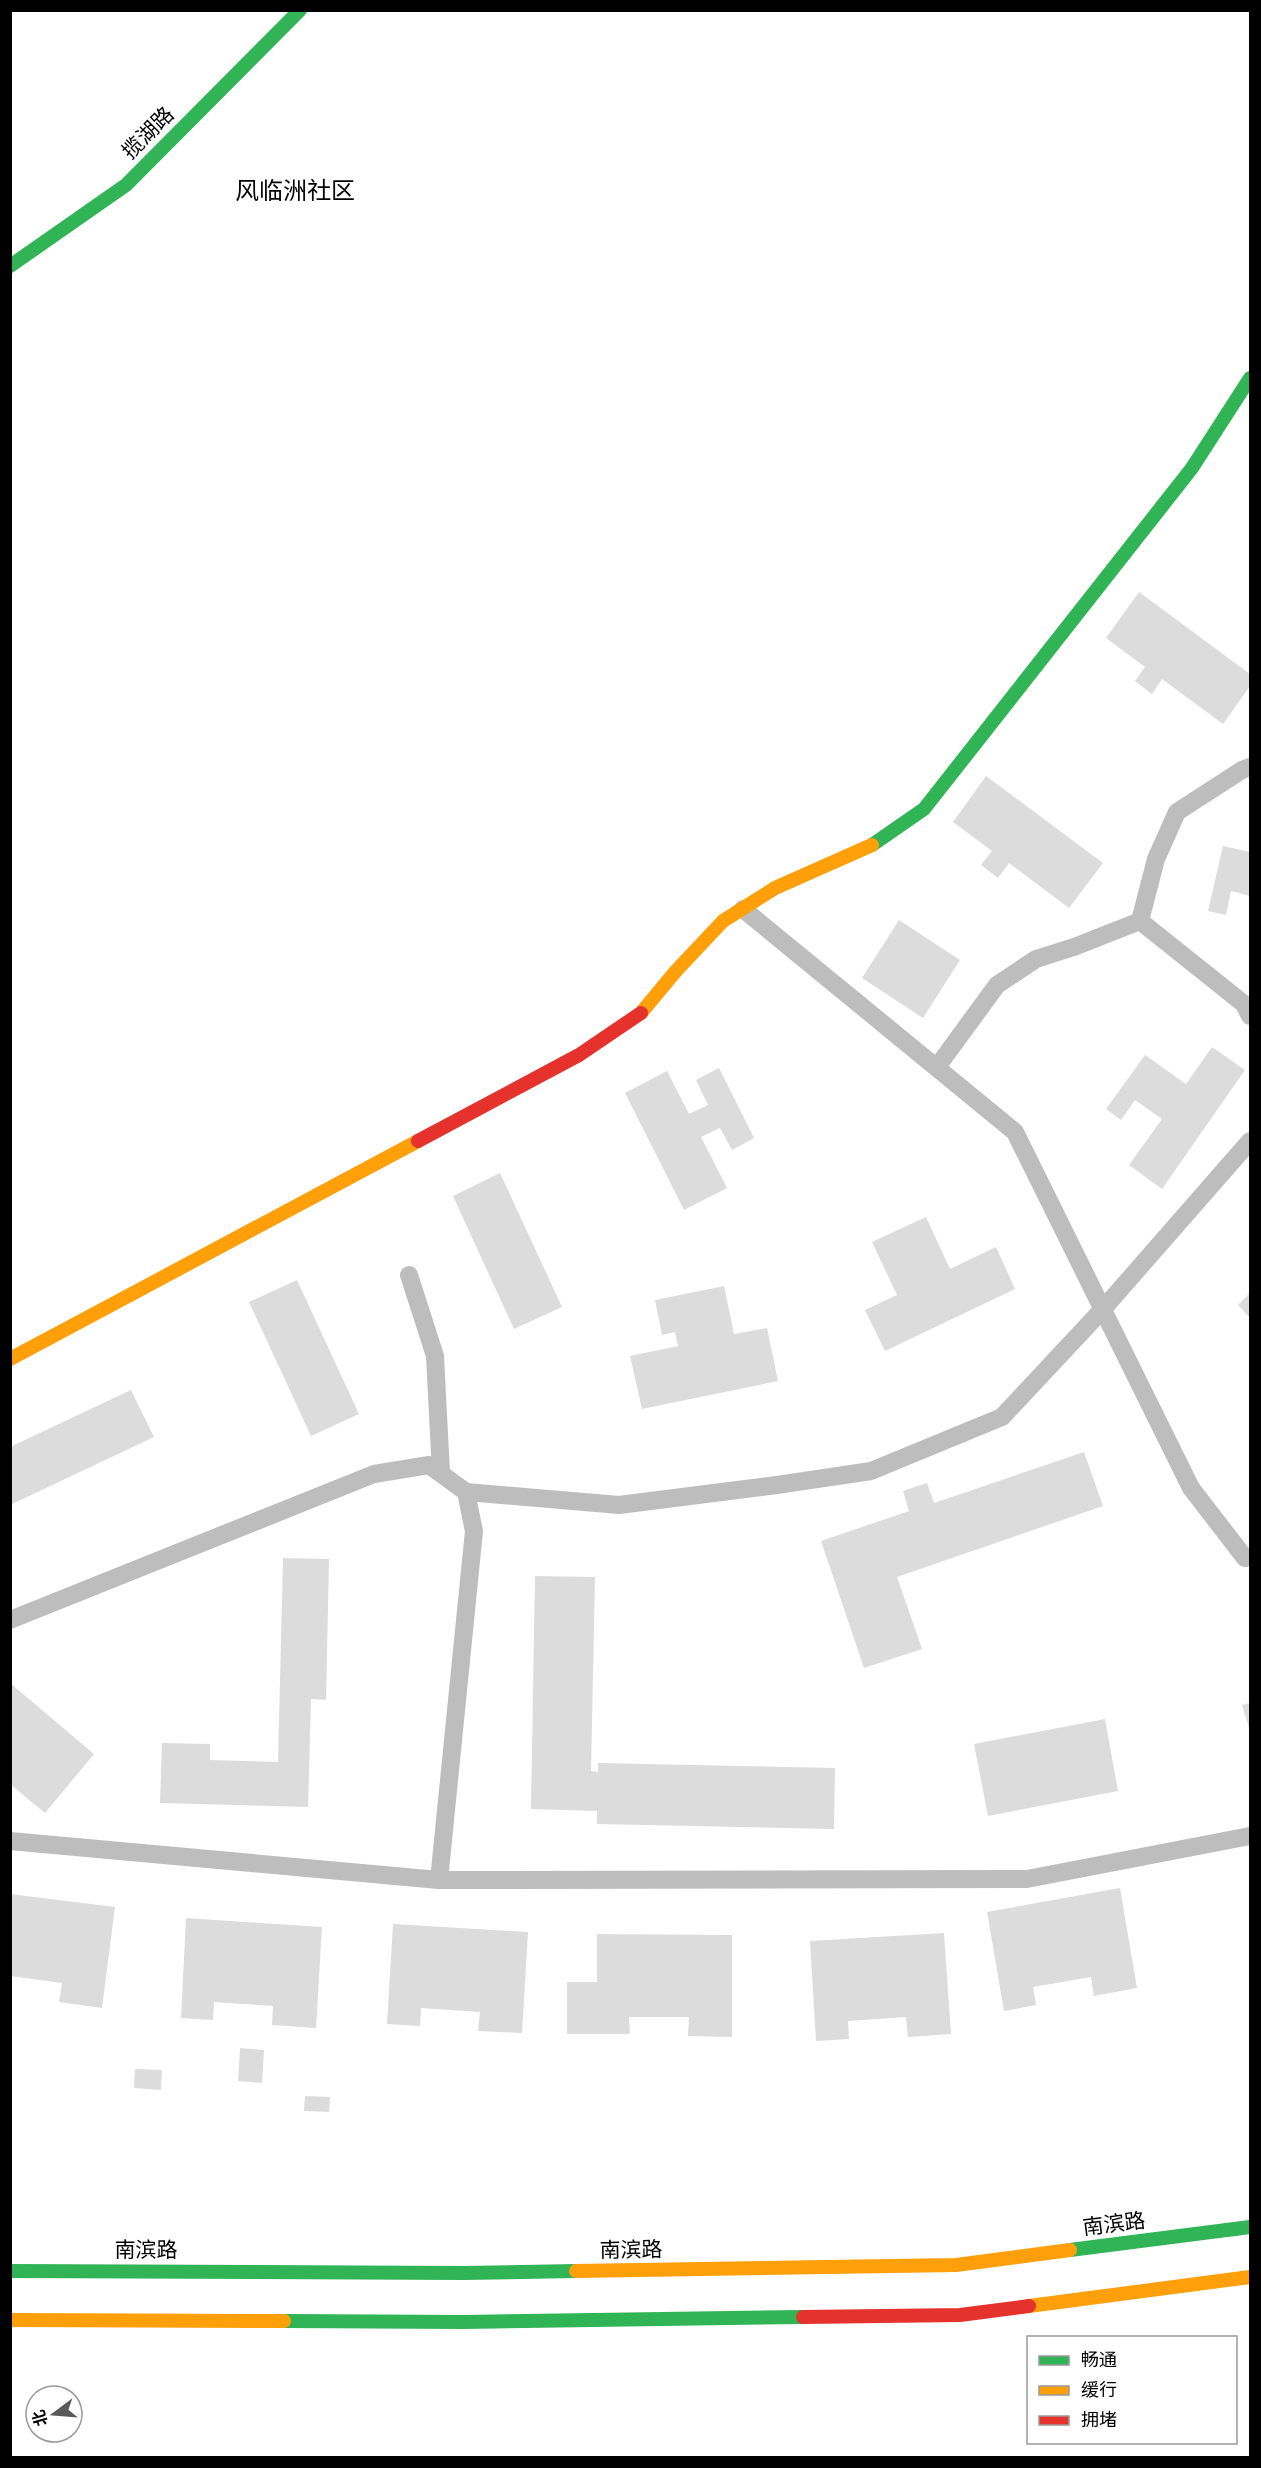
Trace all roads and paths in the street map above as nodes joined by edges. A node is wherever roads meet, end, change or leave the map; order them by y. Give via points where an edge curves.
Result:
1 (300, 10) edge
2 (10, 266) edge
3 (1251, 378) edge
4 (1251, 767) edge
5 (743, 909) junction
6 (1140, 921) junction
7 (1251, 1016) edge
8 (937, 1067) junction
9 (1251, 1141) edge
10 (409, 1275) dead end
11 (1103, 1309) junction
12 (10, 1359) edge
13 (441, 1473) junction
14 (466, 1492) junction
15 (1245, 1558) dead end
16 (10, 1620) edge
17 (1251, 1836) edge
18 (10, 1841) edge
19 (439, 1880) junction
20 (1251, 2227) edge
21 (10, 2271) edge
22 (1251, 2277) edge
23 (10, 2320) edge

1 - 2 main road, 揽湖路 via 126,185
3 - 5 main road via 1192,468 924,809 865,850 775,888
4 - 6 lane via 1177,812 1156,859
5 - 8 lane
5 - 12 main road via 723,921 645,1010 579,1055
6 - 7 lane via 1244,1004
6 - 8 lane via 1036,959 997,985
8 - 11 lane via 1015,1132
9 - 11 lane
10 - 13 lane via 435,1356
11 - 14 lane via 1002,1417 871,1471 619,1505
11 - 15 lane via 1191,1488
13 - 14 lane
13 - 16 lane via 429,1465 374,1474
14 - 19 lane via 474,1531
17 - 19 lane via 1027,1879
18 - 19 lane
20 - 21 main road, 南滨路 via 956,2265 463,2273
22 - 23 main road via 960,2314 463,2322

